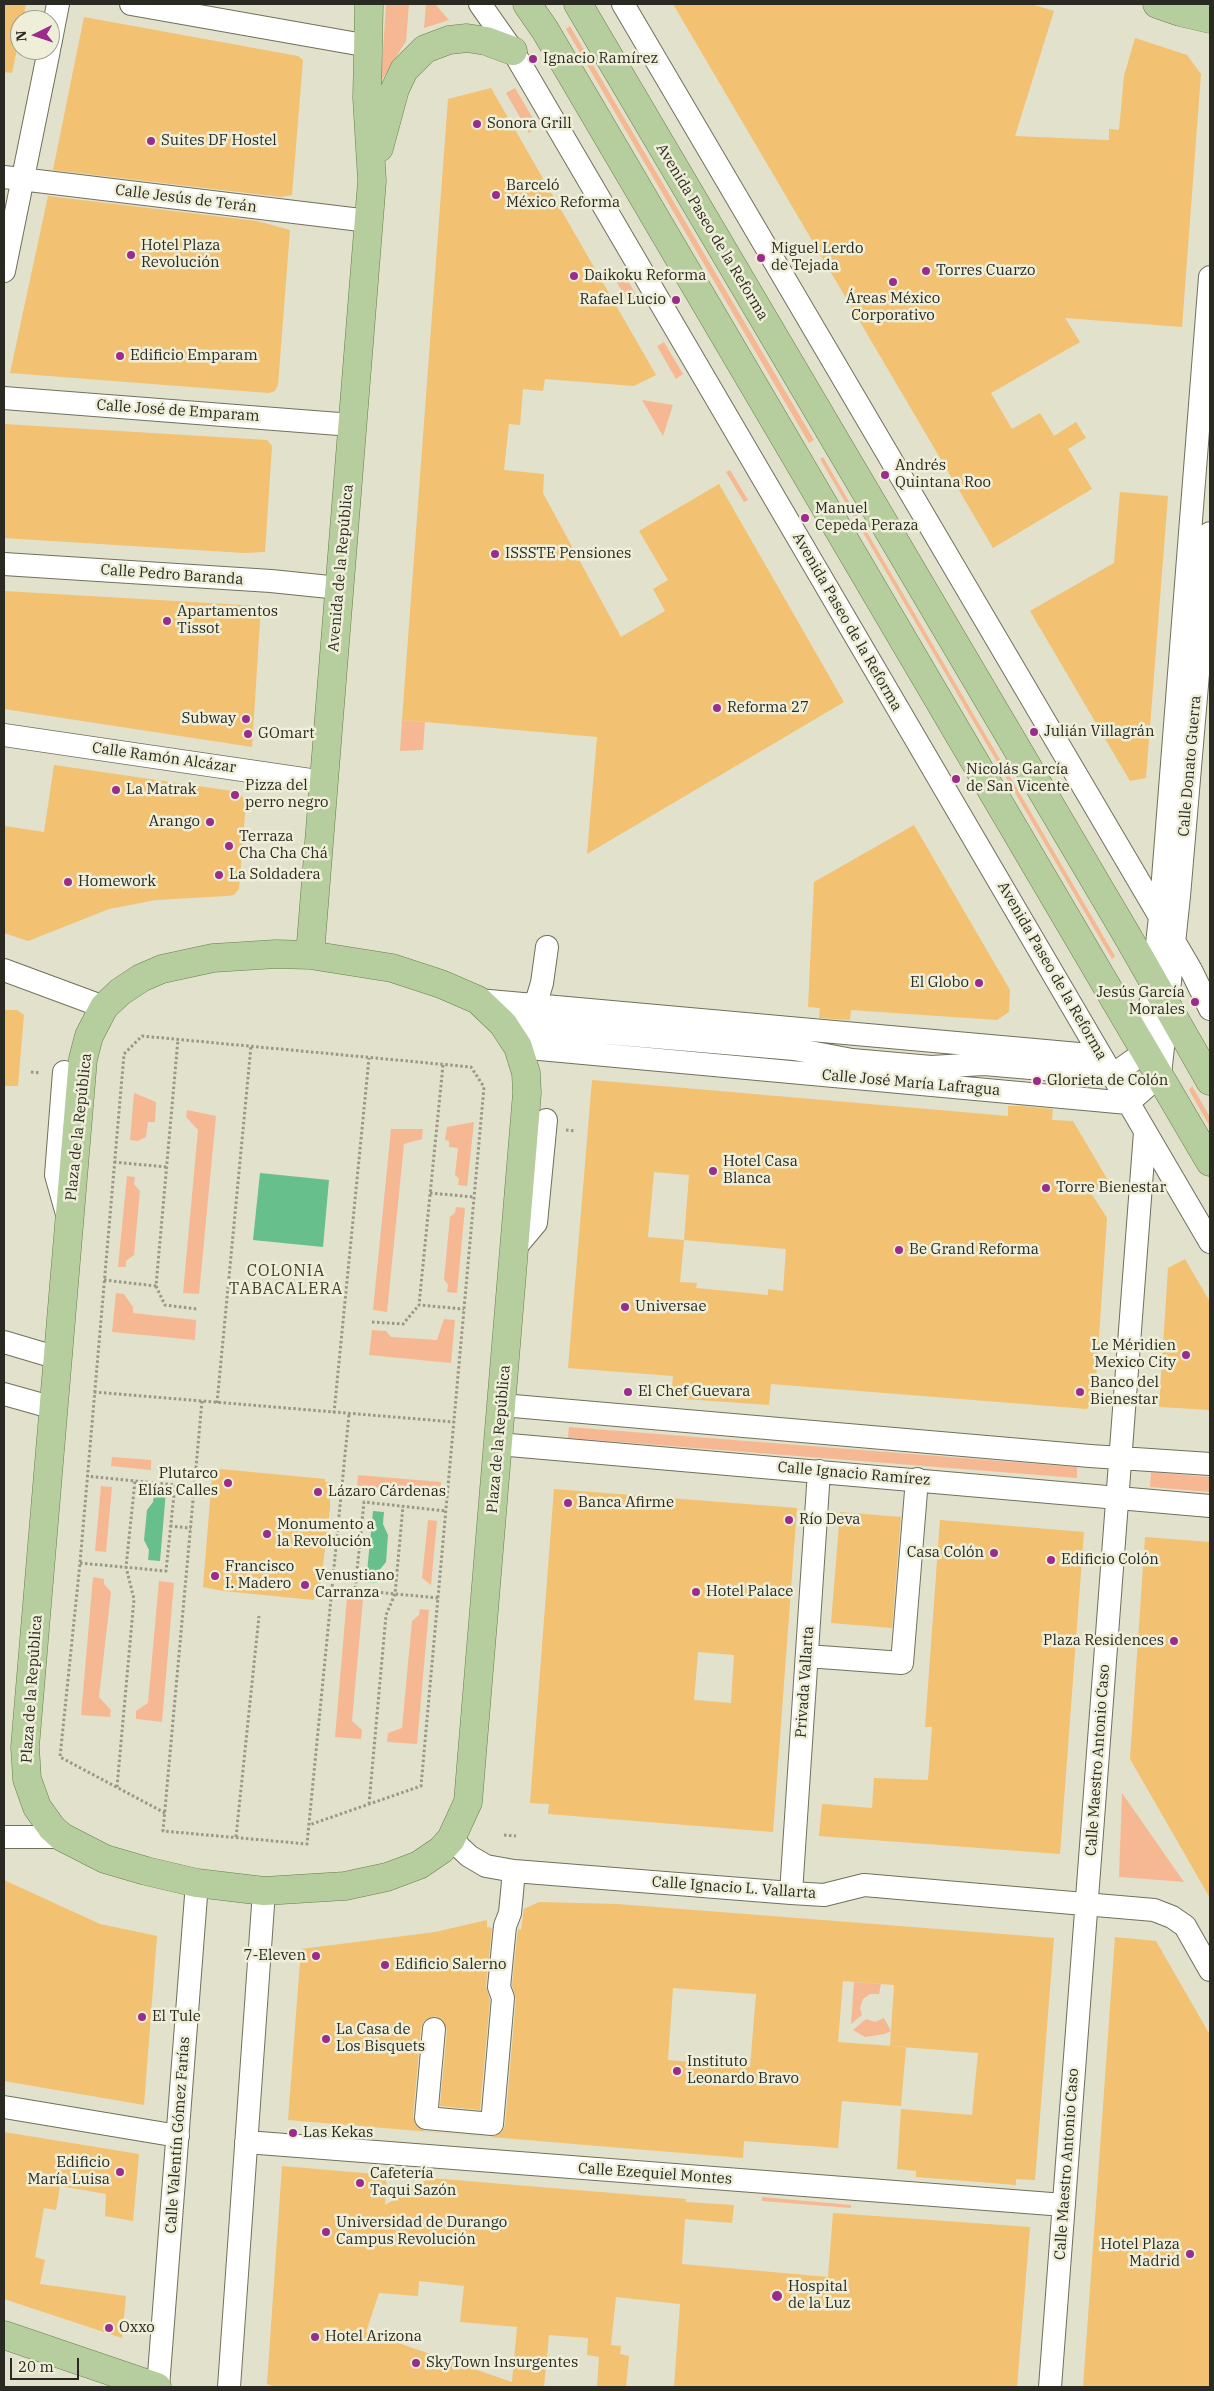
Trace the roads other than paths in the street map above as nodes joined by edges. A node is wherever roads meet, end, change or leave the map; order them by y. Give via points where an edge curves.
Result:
1 (131, 4) edge
2 (369, 4) edge
3 (480, 4) edge
4 (527, 4) edge
5 (578, 4) edge
6 (623, 4) edge
7 (1157, 4) edge
8 (1210, 19) edge
9 (369, 46) junction
10 (513, 51) junction
11 (46, 60) edge
12 (13, 178) edge
13 (372, 181) junction
14 (369, 221) junction
15 (4, 272) edge
16 (1210, 276) edge
17 (4, 398) edge
18 (352, 425) junction
19 (1210, 533) edge
20 (1209, 557) edge
21 (4, 564) edge
22 (339, 588) junction
23 (4, 735) edge
24 (324, 782) junction
25 (1160, 917) junction
26 (1174, 940) junction
27 (547, 946) dead end
28 (310, 954) junction
29 (4, 970) edge
30 (1153, 981) junction
31 (478, 1000) junction
32 (1167, 1004) junction
33 (535, 1006) junction
34 (104, 1007) junction
35 (1210, 1009) edge
36 (503, 1024) junction
37 (518, 1047) junction
38 (1145, 1052) junction
39 (1101, 1056) junction
40 (64, 1072) dead end
41 (1112, 1075) junction
42 (1160, 1076) junction
43 (1210, 1081) edge
44 (1128, 1103) junction
45 (546, 1120) dead end
46 (1145, 1132) junction
47 (1210, 1162) edge
48 (69, 1223) junction
49 (1210, 1242) edge
50 (515, 1248) junction
51 (4, 1342) edge
52 (58, 1358) junction
53 (4, 1394) edge
54 (502, 1405) junction
55 (54, 1408) junction
56 (498, 1444) junction
57 (1120, 1458) junction
58 (1210, 1464) edge
59 (819, 1471) junction
60 (917, 1479) junction
61 (1118, 1496) junction
62 (1210, 1506) edge
63 (807, 1656) junction
64 (4, 1837) edge
65 (62, 1837) junction
66 (451, 1839) junction
67 (514, 1871) junction
68 (197, 1883) junction
69 (264, 1891) junction
70 (791, 1893) junction
71 (1087, 1904) junction
72 (1210, 1970) edge
73 (434, 2029) dead end
74 (4, 2107) edge
75 (178, 2136) junction
76 (246, 2142) junction
77 (1064, 2205) junction
78 (4, 2335) edge
79 (158, 2387) edge
80 (229, 2387) edge
81 (1050, 2387) edge

1 - 9 street
2 - 9 main road, Avenida de la República
3 - 10 street, Avenida Paseo de la Reforma
4 - 38 main road via 546,30
5 - 30 main road, Avenida Paseo de la Reforma
6 - 25 street
7 - 8 main road
9 - 13 main road, Avenida de la República via 367,98
10 - 13 main road, Avenida de la República via 486,40 467,38 436,43 415,57 404,70 392,96
10 - 39 street, Avenida Paseo de la Reforma
11 - 12 street
12 - 14 street, Calle Jesús de Terán
12 - 15 street
13 - 14 main road, Avenida de la República
14 - 18 main road, Avenida de la República
16 - 25 street
17 - 18 street, Calle José de Emparam
18 - 22 main road, Avenida de la República
19 - 20 street, Calle Donato Guerra
20 - 26 street, Calle Donato Guerra
21 - 22 street, Calle Pedro Baranda
22 - 24 main road, Avenida de la República
23 - 24 street, Calle Ramón Alcázar
24 - 28 main road, Avenida de la República
25 - 26 street
25 - 30 street
26 - 32 street
26 - 35 street
27 - 33 street
28 - 31 main road, Plaza de la República via 392,968
28 - 34 main road, Plaza de la República via 245,955 187,962 141,978
29 - 34 street
30 - 32 main road, Avenida Paseo de la Reforma
30 - 38 street
31 - 33 street
31 - 36 main road, Plaza de la República
32 - 42 street
32 - 43 main road, Avenida Paseo de la Reforma
33 - 39 street
34 - 48 main road, Plaza de la República via 89,1036 83,1058
36 - 37 main road, Plaza de la República
36 - 41 street via 794,1049 852,1060 931,1067 984,1064
37 - 44 street, Calle José María Lafragua
37 - 50 main road, Plaza de la República via 526,1073 527,1094
38 - 41 street
38 - 42 main road
39 - 41 street, Avenida Paseo de la Reforma
40 - 48 street via 56,1174
41 - 44 street, Avenida Paseo de la Reforma
42 - 44 street
42 - 47 main road
44 - 46 street, Avenida Paseo de la Reforma
45 - 50 street via 536,1223
46 - 49 street, Avenida Paseo de la Reforma
46 - 57 street, Calle Maestro Antonio Caso
48 - 52 main road, Plaza de la República
50 - 54 main road, Plaza de la República
51 - 52 street
52 - 55 main road, Plaza de la República
53 - 55 street
54 - 56 main road, Plaza de la República
54 - 57 street
55 - 65 main road, Plaza de la República via 26,1747 27,1779 36,1807
56 - 59 street, Calle Ignacio Ramírez
56 - 66 main road, Plaza de la República via 468,1802
57 - 58 street
57 - 61 street, Calle Maestro Antonio Caso
59 - 60 street, Calle Ignacio Ramírez
59 - 63 street, Privada Vallarta
60 - 61 street, Calle Ignacio Ramírez
60 - 63 street via 902,1663
61 - 62 street, Calle Ignacio Ramírez
61 - 71 street, Calle Maestro Antonio Caso
63 - 70 street, Privada Vallarta
64 - 65 street
65 - 68 main road, Plaza de la República via 105,1858
66 - 67 street, Calle Ignacio L. Vallarta via 486,1866
66 - 69 main road, Plaza de la República via 419,1865 387,1877 345,1886
67 - 70 street, Calle Ignacio L. Vallarta
67 - 73 street via 496,1992 492,2124 426,2118
68 - 69 main road, Plaza de la República
68 - 75 street, Calle Valentín Gómez Farías
69 - 76 street
70 - 71 street, Calle Ignacio L. Vallarta via 824,1895 864,1885
71 - 72 street, Calle Ignacio L. Vallarta via 1154,1910 1172,1917 1185,1926
71 - 77 street, Calle Maestro Antonio Caso
74 - 75 street
75 - 79 street, Calle Valentín Gómez Farías
76 - 77 street, Calle Ezequiel Montes
76 - 80 street
77 - 81 street, Calle Maestro Antonio Caso
78 - 79 main road

